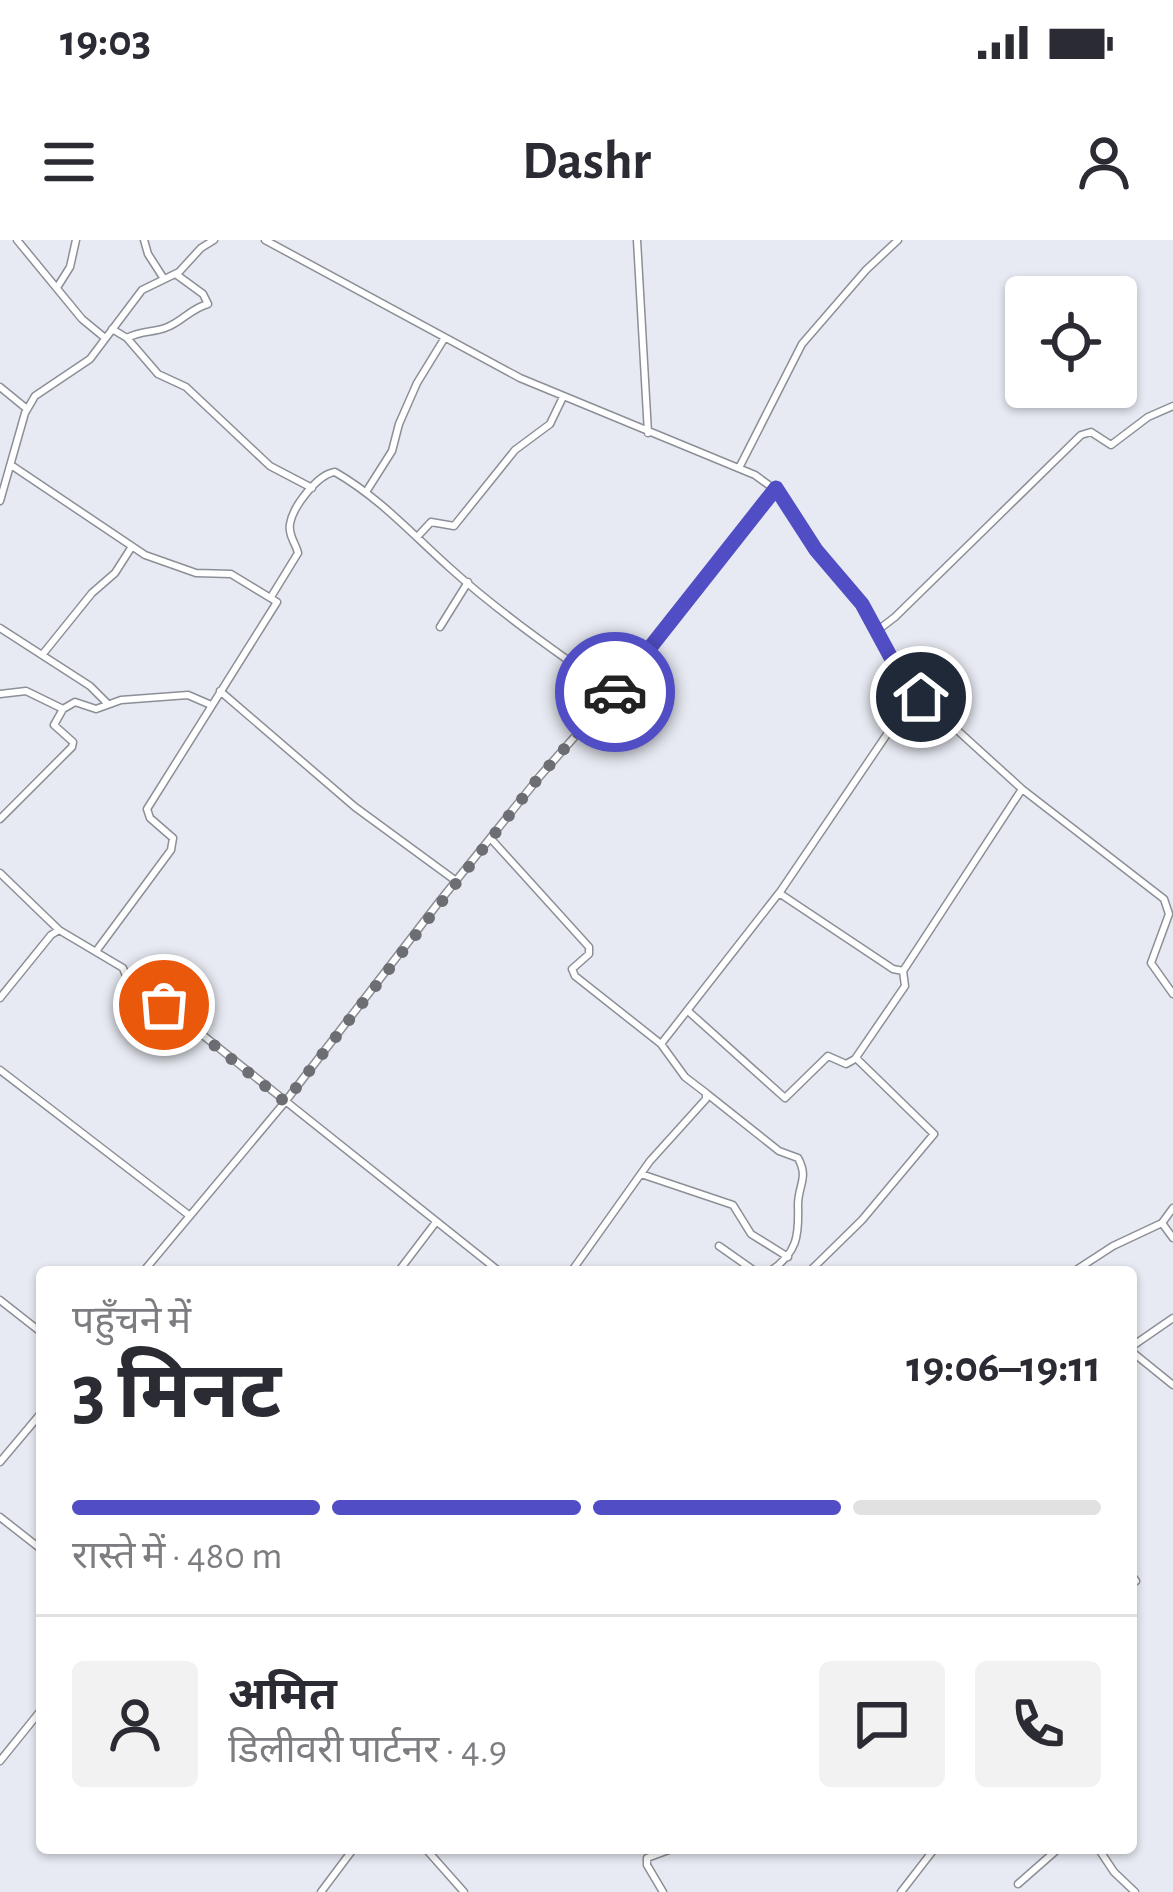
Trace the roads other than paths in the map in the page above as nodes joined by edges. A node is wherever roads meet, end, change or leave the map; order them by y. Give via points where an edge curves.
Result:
1 (16, 240) edge
2 (76, 240) edge
3 (144, 240) edge
4 (214, 240) edge
5 (265, 240) edge
6 (637, 240) edge
7 (898, 240) edge
8 (176, 274) junction
9 (164, 280) junction
10 (57, 287) junction
11 (112, 328) junction
12 (105, 338) junction
13 (128, 338) junction
14 (444, 339) junction
15 (0, 387) edge
16 (563, 397) junction
17 (1173, 406) edge
18 (27, 410) junction
19 (648, 433) junction
20 (11, 465) junction
21 (739, 468) junction
22 (312, 488) junction
23 (776, 488) junction
24 (366, 492) junction
25 (0, 501) edge
26 (418, 536) junction
27 (131, 548) junction
28 (468, 582) junction
29 (271, 597) junction
30 (440, 627) dead end
31 (0, 628) edge
32 (876, 631) junction
33 (42, 655) junction
34 (901, 674) junction
35 (220, 692) junction
36 (614, 693) junction
37 (0, 694) edge
38 (108, 704) junction
39 (211, 705) junction
40 (63, 709) junction
41 (1022, 789) junction
42 (0, 819) edge
43 (492, 840) junction
44 (0, 873) edge
45 (457, 881) junction
46 (779, 893) junction
47 (59, 930) junction
48 (97, 950) junction
49 (903, 971) junction
50 (1173, 994) edge
51 (0, 998) edge
52 (688, 1011) junction
53 (661, 1044) junction
54 (856, 1058) junction
55 (0, 1070) edge
56 (706, 1093) junction
57 (285, 1102) junction
58 (641, 1174) junction
59 (1173, 1208) edge
60 (190, 1216) junction
61 (436, 1222) junction
62 (1162, 1223) junction
63 (1173, 1238) edge
64 (719, 1246) dead end
65 (788, 1257) junction
66 (148, 1266) edge
67 (403, 1266) edge
68 (492, 1266) edge
69 (575, 1266) edge
70 (747, 1266) edge
71 (777, 1266) edge
72 (815, 1266) edge
73 (1082, 1266) edge
74 (0, 1300) edge
75 (1173, 1318) edge
76 (36, 1328) edge
77 (1137, 1345) edge
78 (1137, 1354) edge
79 (1173, 1385) edge
80 (36, 1419) edge
81 (0, 1462) edge
82 (0, 1517) edge
83 (36, 1545) edge
84 (36, 1715) edge
85 (0, 1760) edge
86 (350, 1854) edge
87 (430, 1854) edge
88 (658, 1854) edge
89 (930, 1854) edge
90 (1052, 1854) edge
91 (1103, 1854) edge
92 (1018, 1884) dead end
93 (1131, 1891) edge
94 (321, 1892) edge
95 (464, 1892) edge
96 (663, 1892) edge
97 (901, 1892) edge

1 - 10 street
2 - 10 street
3 - 9 street
4 - 8 street
5 - 14 street
6 - 19 street
7 - 21 street via 802,344
8 - 9 street
8 - 13 street via 208,304
9 - 11 street via 142,290
10 - 12 street
11 - 12 street
11 - 13 street
12 - 18 street
13 - 22 street via 147,365 186,387 266,463
14 - 16 street
14 - 24 street
15 - 18 street
16 - 19 street
16 - 26 street via 550,424 508,458 454,526 431,522
17 - 32 street via 1111,446 1091,432 1081,435
18 - 20 street
19 - 21 street
20 - 25 street
20 - 27 street
21 - 23 street
22 - 24 street via 330,471
22 - 29 street via 291,520 298,553
23 - 32 street
23 - 36 street
24 - 26 street
26 - 28 street
27 - 29 street via 196,573 231,574
27 - 33 street
28 - 30 street
28 - 36 street
29 - 35 street via 276,605
31 - 33 street
32 - 34 street
33 - 38 street
34 - 41 street
34 - 46 street via 891,708 900,715
35 - 39 street
35 - 45 street
36 - 43 street
37 - 40 street via 26,691
38 - 39 street via 188,695
38 - 40 street
39 - 48 street via 147,808 172,838 171,850
40 - 42 street via 55,725 72,748
41 - 49 street
41 - 50 street via 1168,904 1151,963
43 - 45 street
43 - 53 street via 589,947 572,968 575,976
44 - 47 street
45 - 57 street
46 - 49 street
46 - 52 street
47 - 48 street
47 - 51 street
48 - 57 street via 127,972 133,995 170,1010
49 - 54 street via 904,986
52 - 53 street
52 - 54 street via 782,1097 828,1056 846,1064
53 - 56 street
54 - 72 street via 934,1134
55 - 60 street
56 - 58 street
56 - 65 street via 801,1162 801,1222
57 - 60 street
57 - 61 street
58 - 65 street via 733,1205 751,1234
58 - 69 street
59 - 62 street
60 - 66 street
61 - 67 street
61 - 68 street
62 - 63 street
62 - 73 street
64 - 70 street
65 - 71 street
74 - 76 street
75 - 77 street
78 - 79 street
80 - 81 street
82 - 83 street
84 - 85 street
86 - 94 street
87 - 95 street
88 - 96 street via 647,1865
89 - 97 street
90 - 92 street
91 - 93 street

